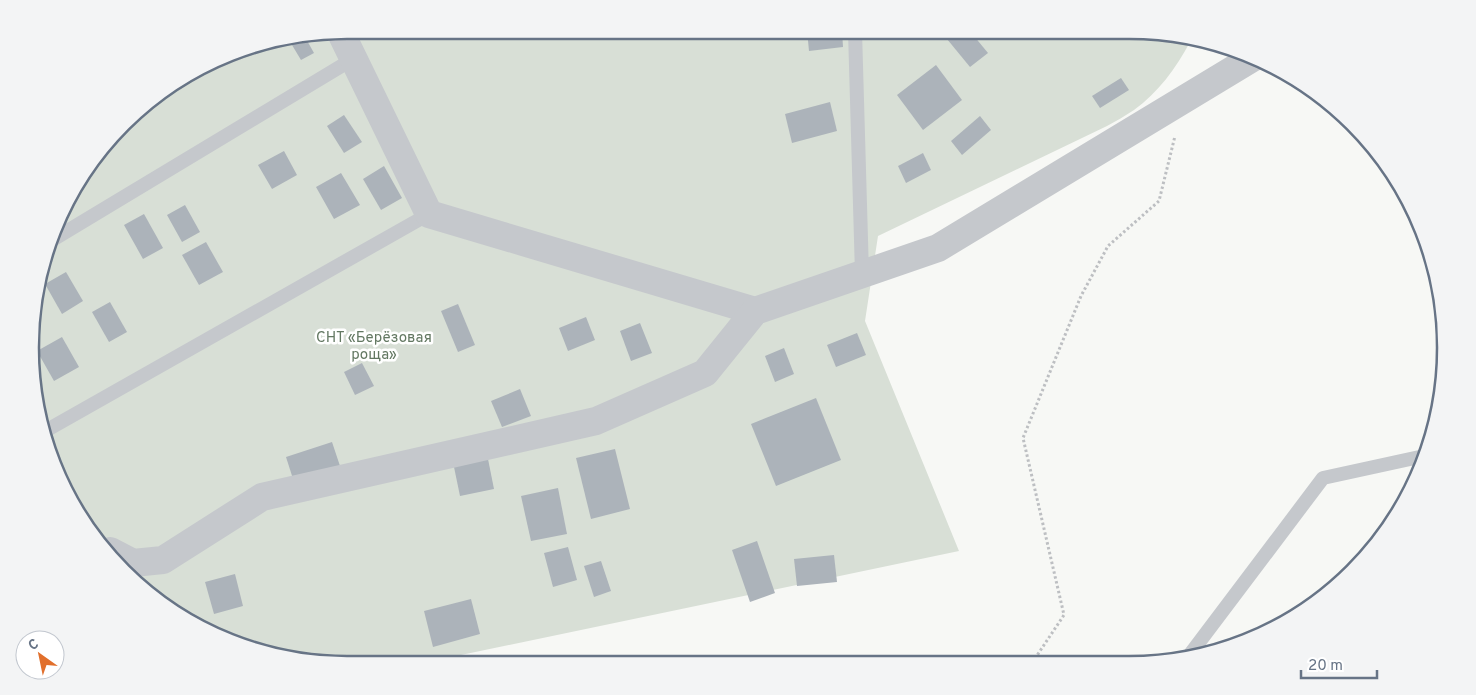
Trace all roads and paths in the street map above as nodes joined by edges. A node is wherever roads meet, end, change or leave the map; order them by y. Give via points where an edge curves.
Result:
1 (344, 39) edge
2 (855, 39) edge
3 (353, 59) junction
4 (1246, 62) edge
5 (1183, 101) junction
6 (429, 214) junction
7 (60, 236) edge
8 (862, 274) junction
9 (755, 311) junction
10 (49, 429) edge
11 (1417, 457) edge
12 (120, 556) edge
13 (1194, 649) edge
14 (1037, 656) edge

1 - 3 street
2 - 8 lane
3 - 6 street
3 - 7 lane
4 - 5 street
5 - 8 street via 938,248
5 - 14 path via 1159,201 1108,246 1081,296 1023,438 1064,615
6 - 9 street
6 - 10 lane
8 - 9 street
9 - 12 street via 705,373 596,421 262,498 163,560 133,563
11 - 13 lane via 1323,478

